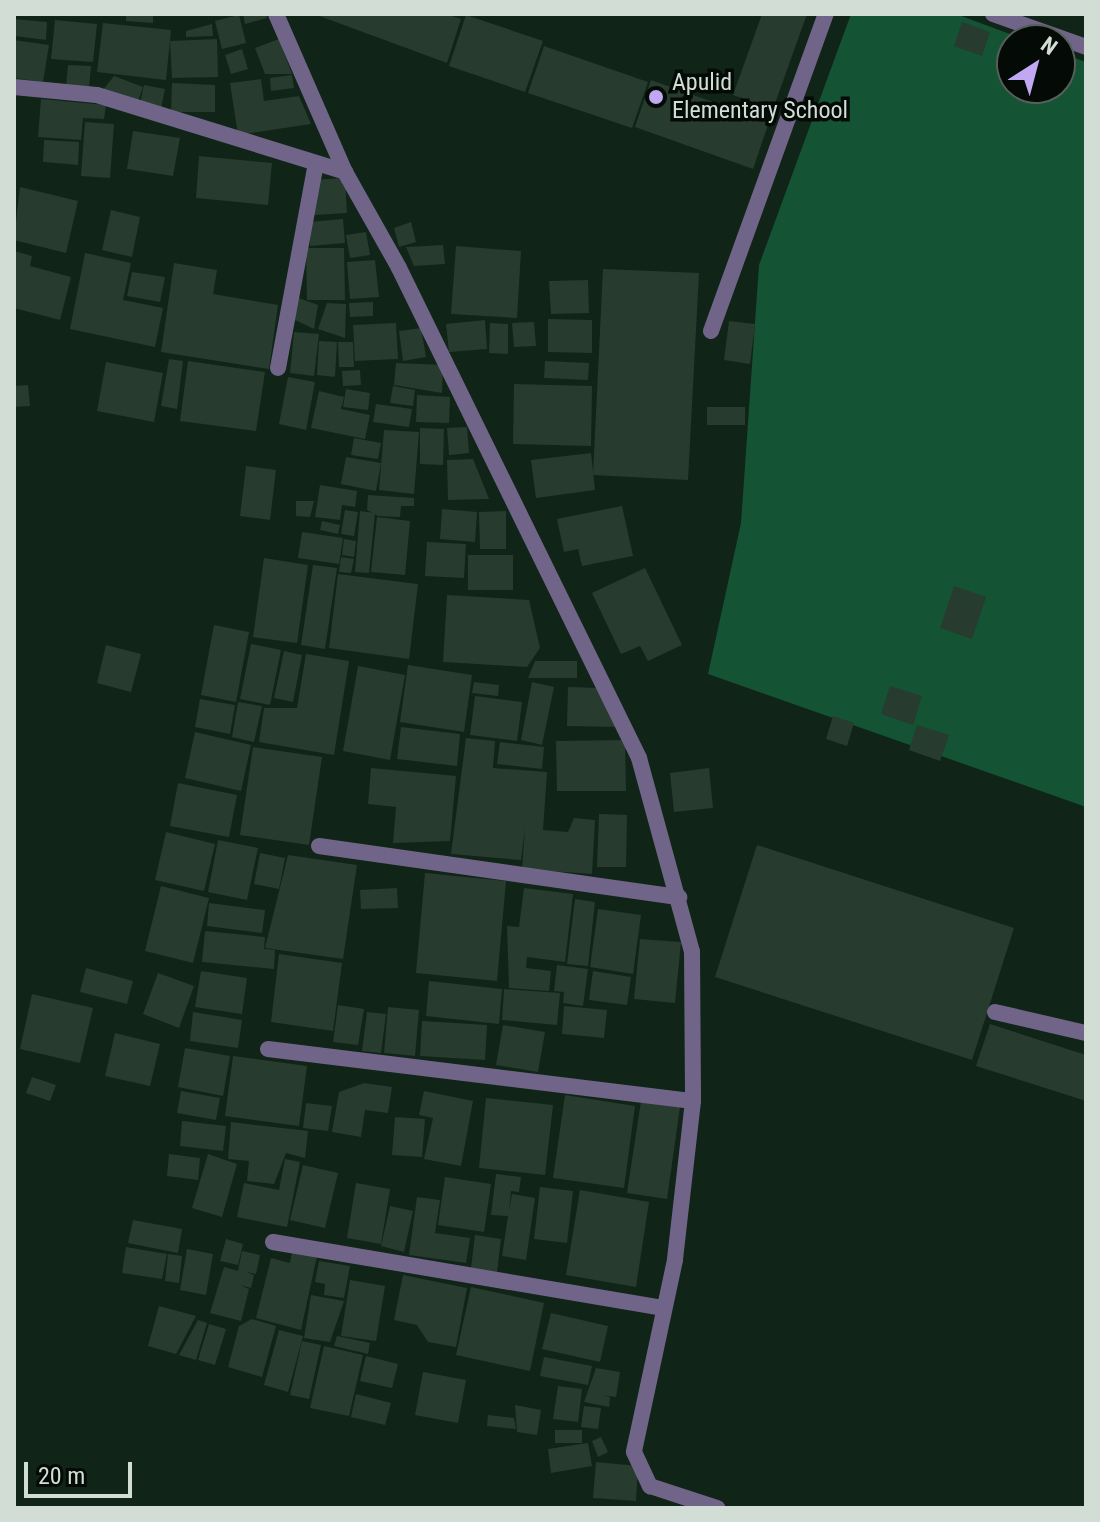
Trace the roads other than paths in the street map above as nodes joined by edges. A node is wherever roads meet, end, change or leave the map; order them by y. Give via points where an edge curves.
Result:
1 (276, 14) edge
2 (826, 14) edge
3 (993, 14) edge
4 (1086, 47) edge
5 (14, 87) edge
6 (316, 163) junction
7 (345, 172) junction
8 (711, 331) dead end
9 (278, 368) dead end
10 (319, 846) dead end
11 (679, 897) junction
12 (995, 1012) dead end
13 (1086, 1033) edge
14 (268, 1049) dead end
15 (693, 1101) junction
16 (273, 1242) dead end
17 (662, 1308) junction
18 (717, 1508) edge

1 - 7 street
2 - 8 street
3 - 4 street
5 - 6 street via 97,95
6 - 7 street
6 - 9 street
7 - 11 street via 399,268 639,758
10 - 11 street
11 - 15 street via 692,952
12 - 13 street
14 - 15 street
15 - 17 street via 675,1260
16 - 17 street
17 - 18 street via 634,1452 650,1486

